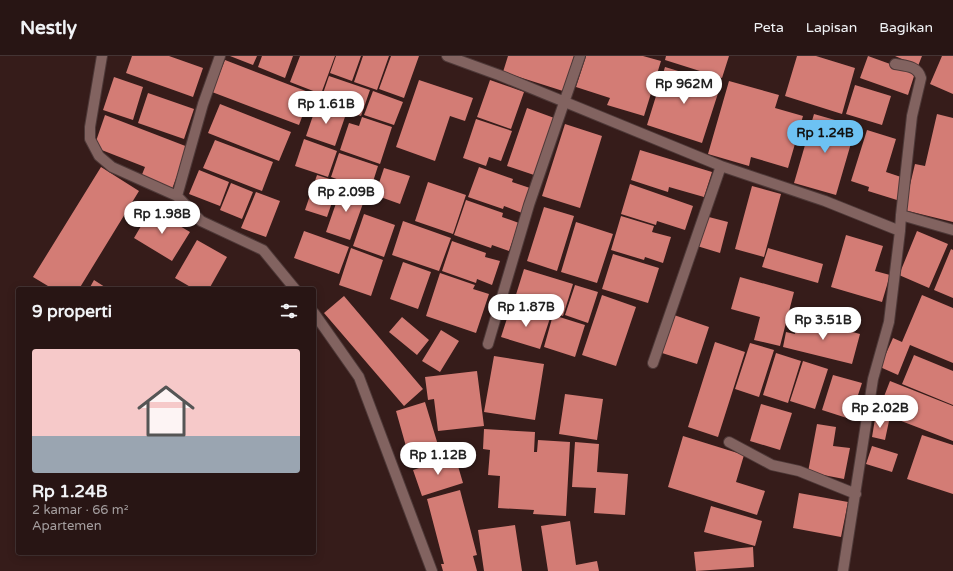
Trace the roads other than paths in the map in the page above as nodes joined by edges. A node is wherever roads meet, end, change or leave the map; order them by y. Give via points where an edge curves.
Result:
1 (102, 56) edge
2 (220, 56) edge
3 (447, 56) edge
4 (580, 56) edge
5 (895, 64) dead end
6 (565, 103) junction
7 (721, 166) junction
8 (177, 196) junction
9 (901, 215) junction
10 (953, 230) edge
11 (900, 231) junction
12 (293, 287) edge
13 (316, 316) edge
14 (488, 344) dead end
15 (653, 363) dead end
16 (729, 442) dead end
17 (856, 494) junction
18 (432, 571) edge
19 (843, 571) edge

1 - 8 street via 90,127 93,146 99,156 112,167
2 - 8 street via 203,104
3 - 6 street
4 - 6 street
5 - 9 street via 915,69 921,78 912,116
6 - 7 street
6 - 14 street via 530,205
7 - 11 street via 825,201
7 - 15 street
8 - 12 street via 201,221 263,250
9 - 10 street
9 - 11 street
11 - 17 street via 889,322 873,379
13 - 18 street via 359,377
16 - 17 street via 772,465 799,471
17 - 19 street

